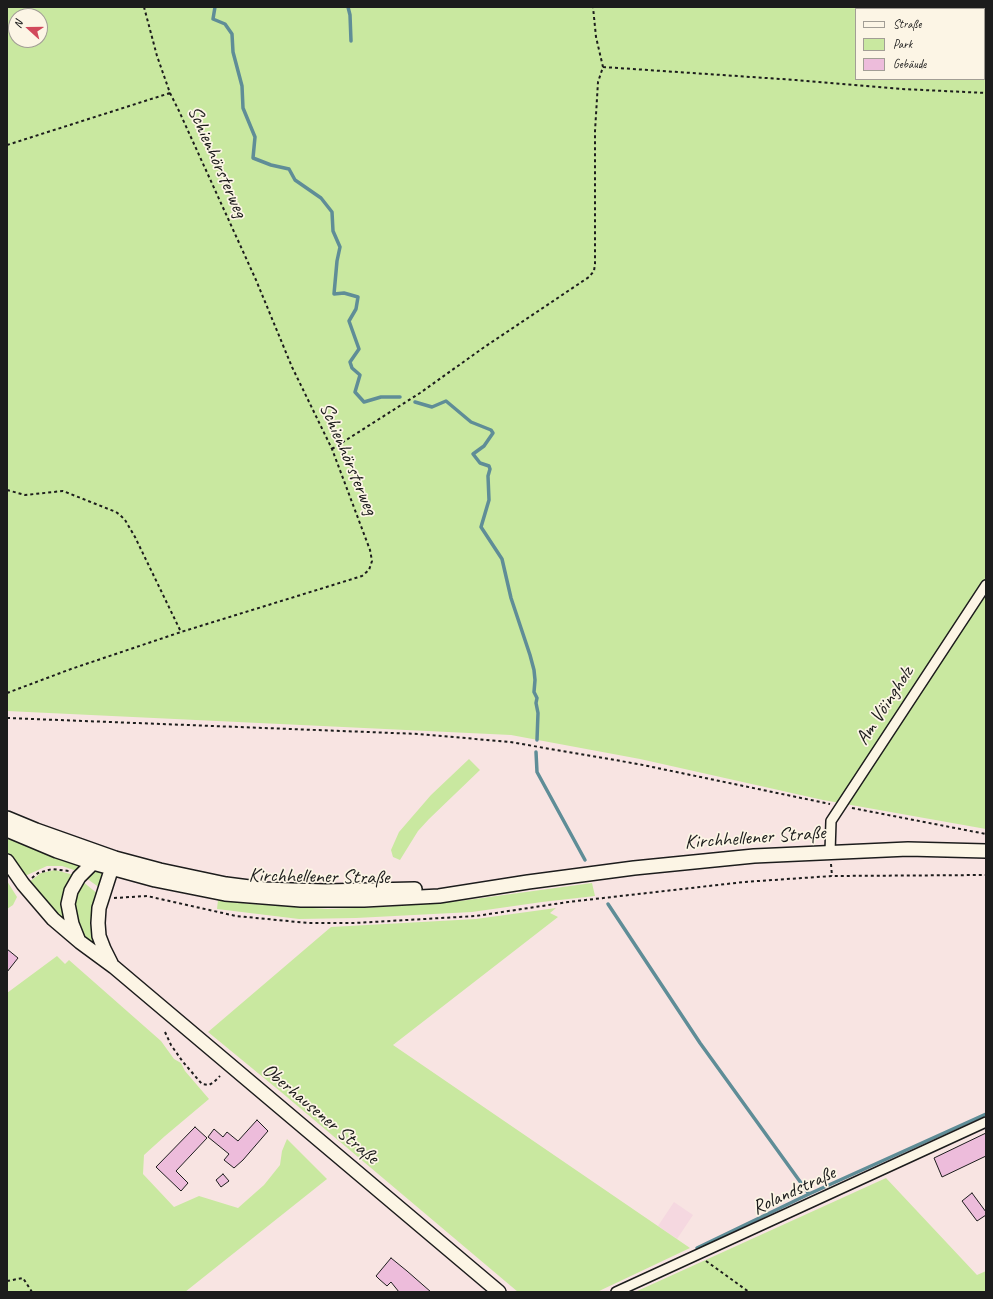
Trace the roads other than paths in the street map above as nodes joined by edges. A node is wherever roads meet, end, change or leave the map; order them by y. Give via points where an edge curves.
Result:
1 (986, 585) edge
2 (7, 818) edge
3 (7, 830) edge
4 (986, 851) edge
5 (830, 852) junction
6 (96, 858) junction
7 (7, 861) edge
8 (113, 863) junction
9 (80, 942) junction
10 (114, 967) junction
11 (986, 1122) edge
12 (500, 1292) edge
13 (616, 1292) edge

1 - 5 street, Am Vöingholz via 831,821
2 - 6 main road
3 - 6 main road via 57,851
4 - 5 main road, Kirchhellener Straße via 908,849
5 - 8 main road, Kirchhellener Straße via 754,856 528,882 326,891 265,889 226,884
6 - 8 main road, Kirchhellener Straße
6 - 9 main road, Oberhausener Straße via 79,877 71,891 68,904 72,924
7 - 9 main road, Oberhausener Straße via 39,904
8 - 10 main road, Oberhausener Straße via 98,923 99,936
9 - 10 main road, Oberhausener Straße
10 - 12 main road, Oberhausener Straße
11 - 13 street, Rolandstraße

